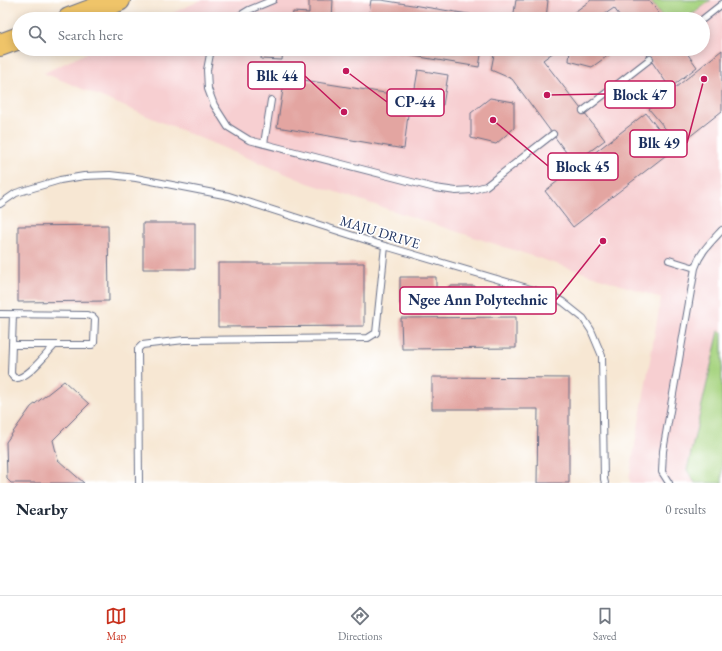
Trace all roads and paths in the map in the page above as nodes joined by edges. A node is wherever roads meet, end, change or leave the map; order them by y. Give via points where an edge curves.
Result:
1 (119, 0) edge
2 (272, 0) edge
3 (722, 4) edge
4 (87, 12) edge
5 (246, 12) edge
6 (710, 13) edge
7 (12, 41) edge
8 (0, 45) edge
9 (210, 56) edge
10 (650, 59) dead end
11 (271, 100) dead end
12 (583, 111) dead end
13 (553, 134) dead end
14 (264, 144) junction
15 (0, 204) edge
16 (722, 230) edge
17 (385, 246) junction
18 (669, 260) dead end
19 (695, 268) junction
20 (0, 314) edge
21 (13, 314) junction
22 (12, 345) junction
23 (54, 346) junction
24 (139, 483) edge
25 (605, 483) edge
26 (669, 483) edge

1 - 4 highway
2 - 5 lane
3 - 6 lane
7 - 8 highway
9 - 14 lane via 208,89 228,127 249,140
10 - 12 lane
11 - 14 lane
13 - 14 lane via 486,186 456,191 435,188
15 - 17 lane, MAJU DRIVE via 16,193 60,180 110,175 229,196
16 - 19 lane via 698,258
17 - 24 lane via 376,333 368,338 184,340 140,346
17 - 25 lane, MAJU DRIVE via 551,295 583,318 602,356
18 - 19 lane
19 - 26 lane via 663,451 662,472
20 - 21 lane
21 - 22 lane
21 - 23 lane via 93,316 95,319 92,345
22 - 23 lane
22 - 23 lane via 12,374 18,379 30,371

